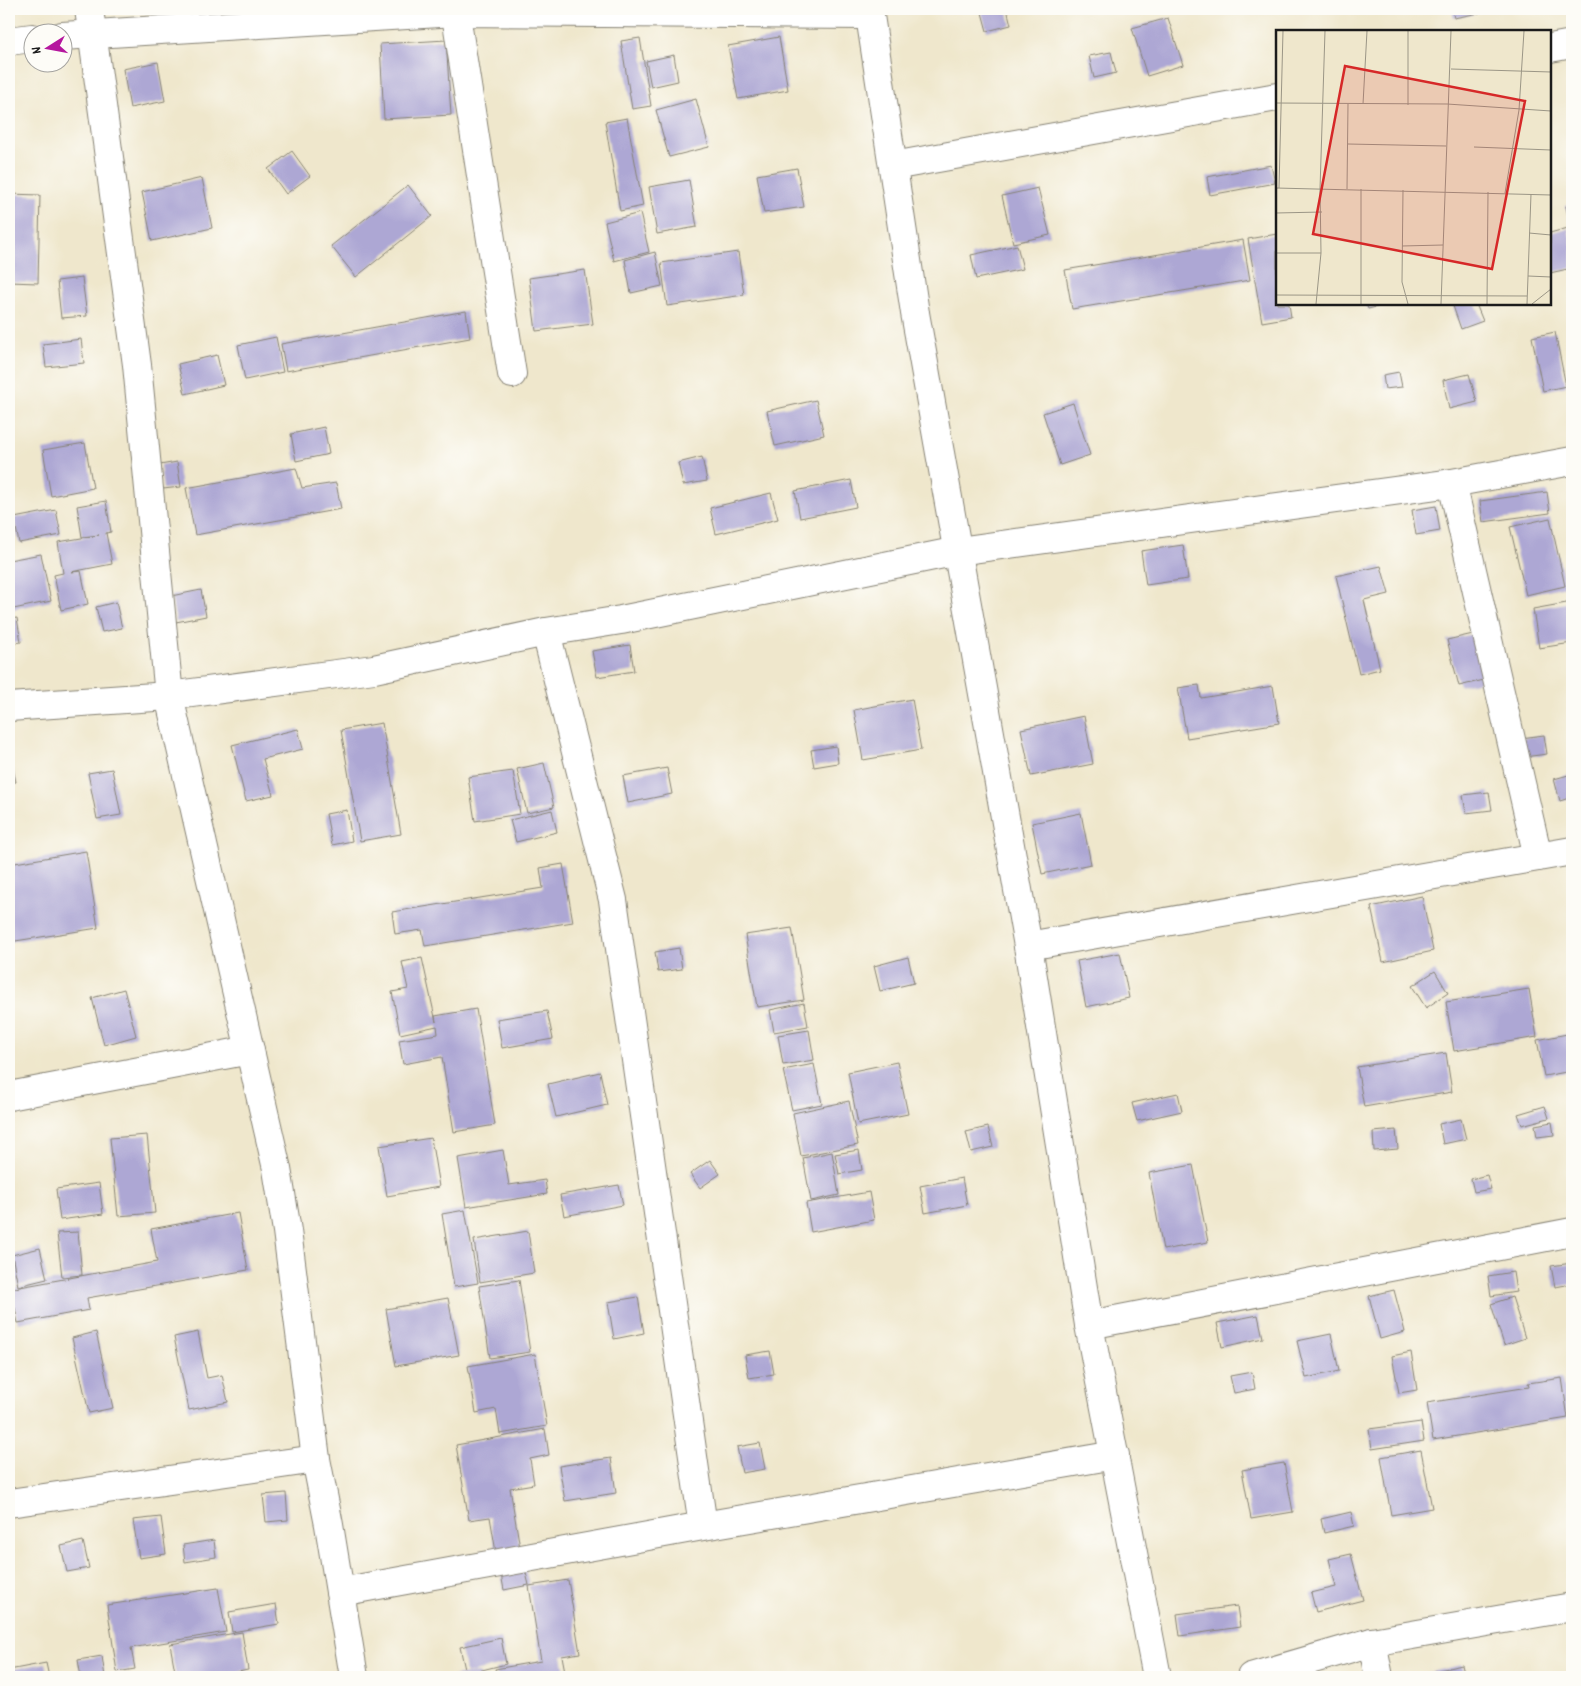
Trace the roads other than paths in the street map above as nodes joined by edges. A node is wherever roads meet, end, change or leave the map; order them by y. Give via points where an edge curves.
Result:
1 (455, 11) edge
2 (870, 12) edge
3 (90, 21) edge
4 (72, 31) edge
5 (22, 39) edge
6 (9, 41) edge
7 (1572, 44) edge
8 (1551, 48) edge
9 (1276, 97) edge
10 (893, 166) junction
11 (512, 374) dead end
12 (1572, 461) edge
13 (1452, 483) junction
14 (958, 551) junction
15 (546, 632) junction
16 (169, 696) junction
17 (9, 707) edge
18 (1572, 851) edge
19 (1538, 857) junction
20 (1028, 946) junction
21 (250, 1050) junction
22 (9, 1096) edge
23 (1572, 1232) edge
24 (1089, 1324) junction
25 (1115, 1455) junction
26 (316, 1460) junction
27 (9, 1502) edge
28 (703, 1526) junction
29 (340, 1592) junction
30 (1572, 1607) edge
31 (1372, 1642) junction
32 (354, 1677) edge
33 (1157, 1677) edge
34 (1251, 1677) edge
35 (1380, 1677) edge

1 - 2 street
1 - 3 street
1 - 11 street
2 - 10 street
3 - 4 street
3 - 16 street via 136,365
5 - 6 street
7 - 8 street
9 - 10 street
10 - 14 street via 915,313
12 - 13 street
13 - 14 street
13 - 19 street
14 - 15 street via 621,620
14 - 20 street
15 - 16 street via 374,669
15 - 28 street via 613,900
16 - 17 street
16 - 21 street
18 - 19 street
19 - 20 street
20 - 24 street
21 - 22 street
21 - 26 street via 278,1178
23 - 24 street
24 - 25 street
25 - 28 street
25 - 33 street
26 - 27 street
26 - 29 street
28 - 29 street
29 - 32 street
30 - 31 street
31 - 34 street
31 - 35 street

